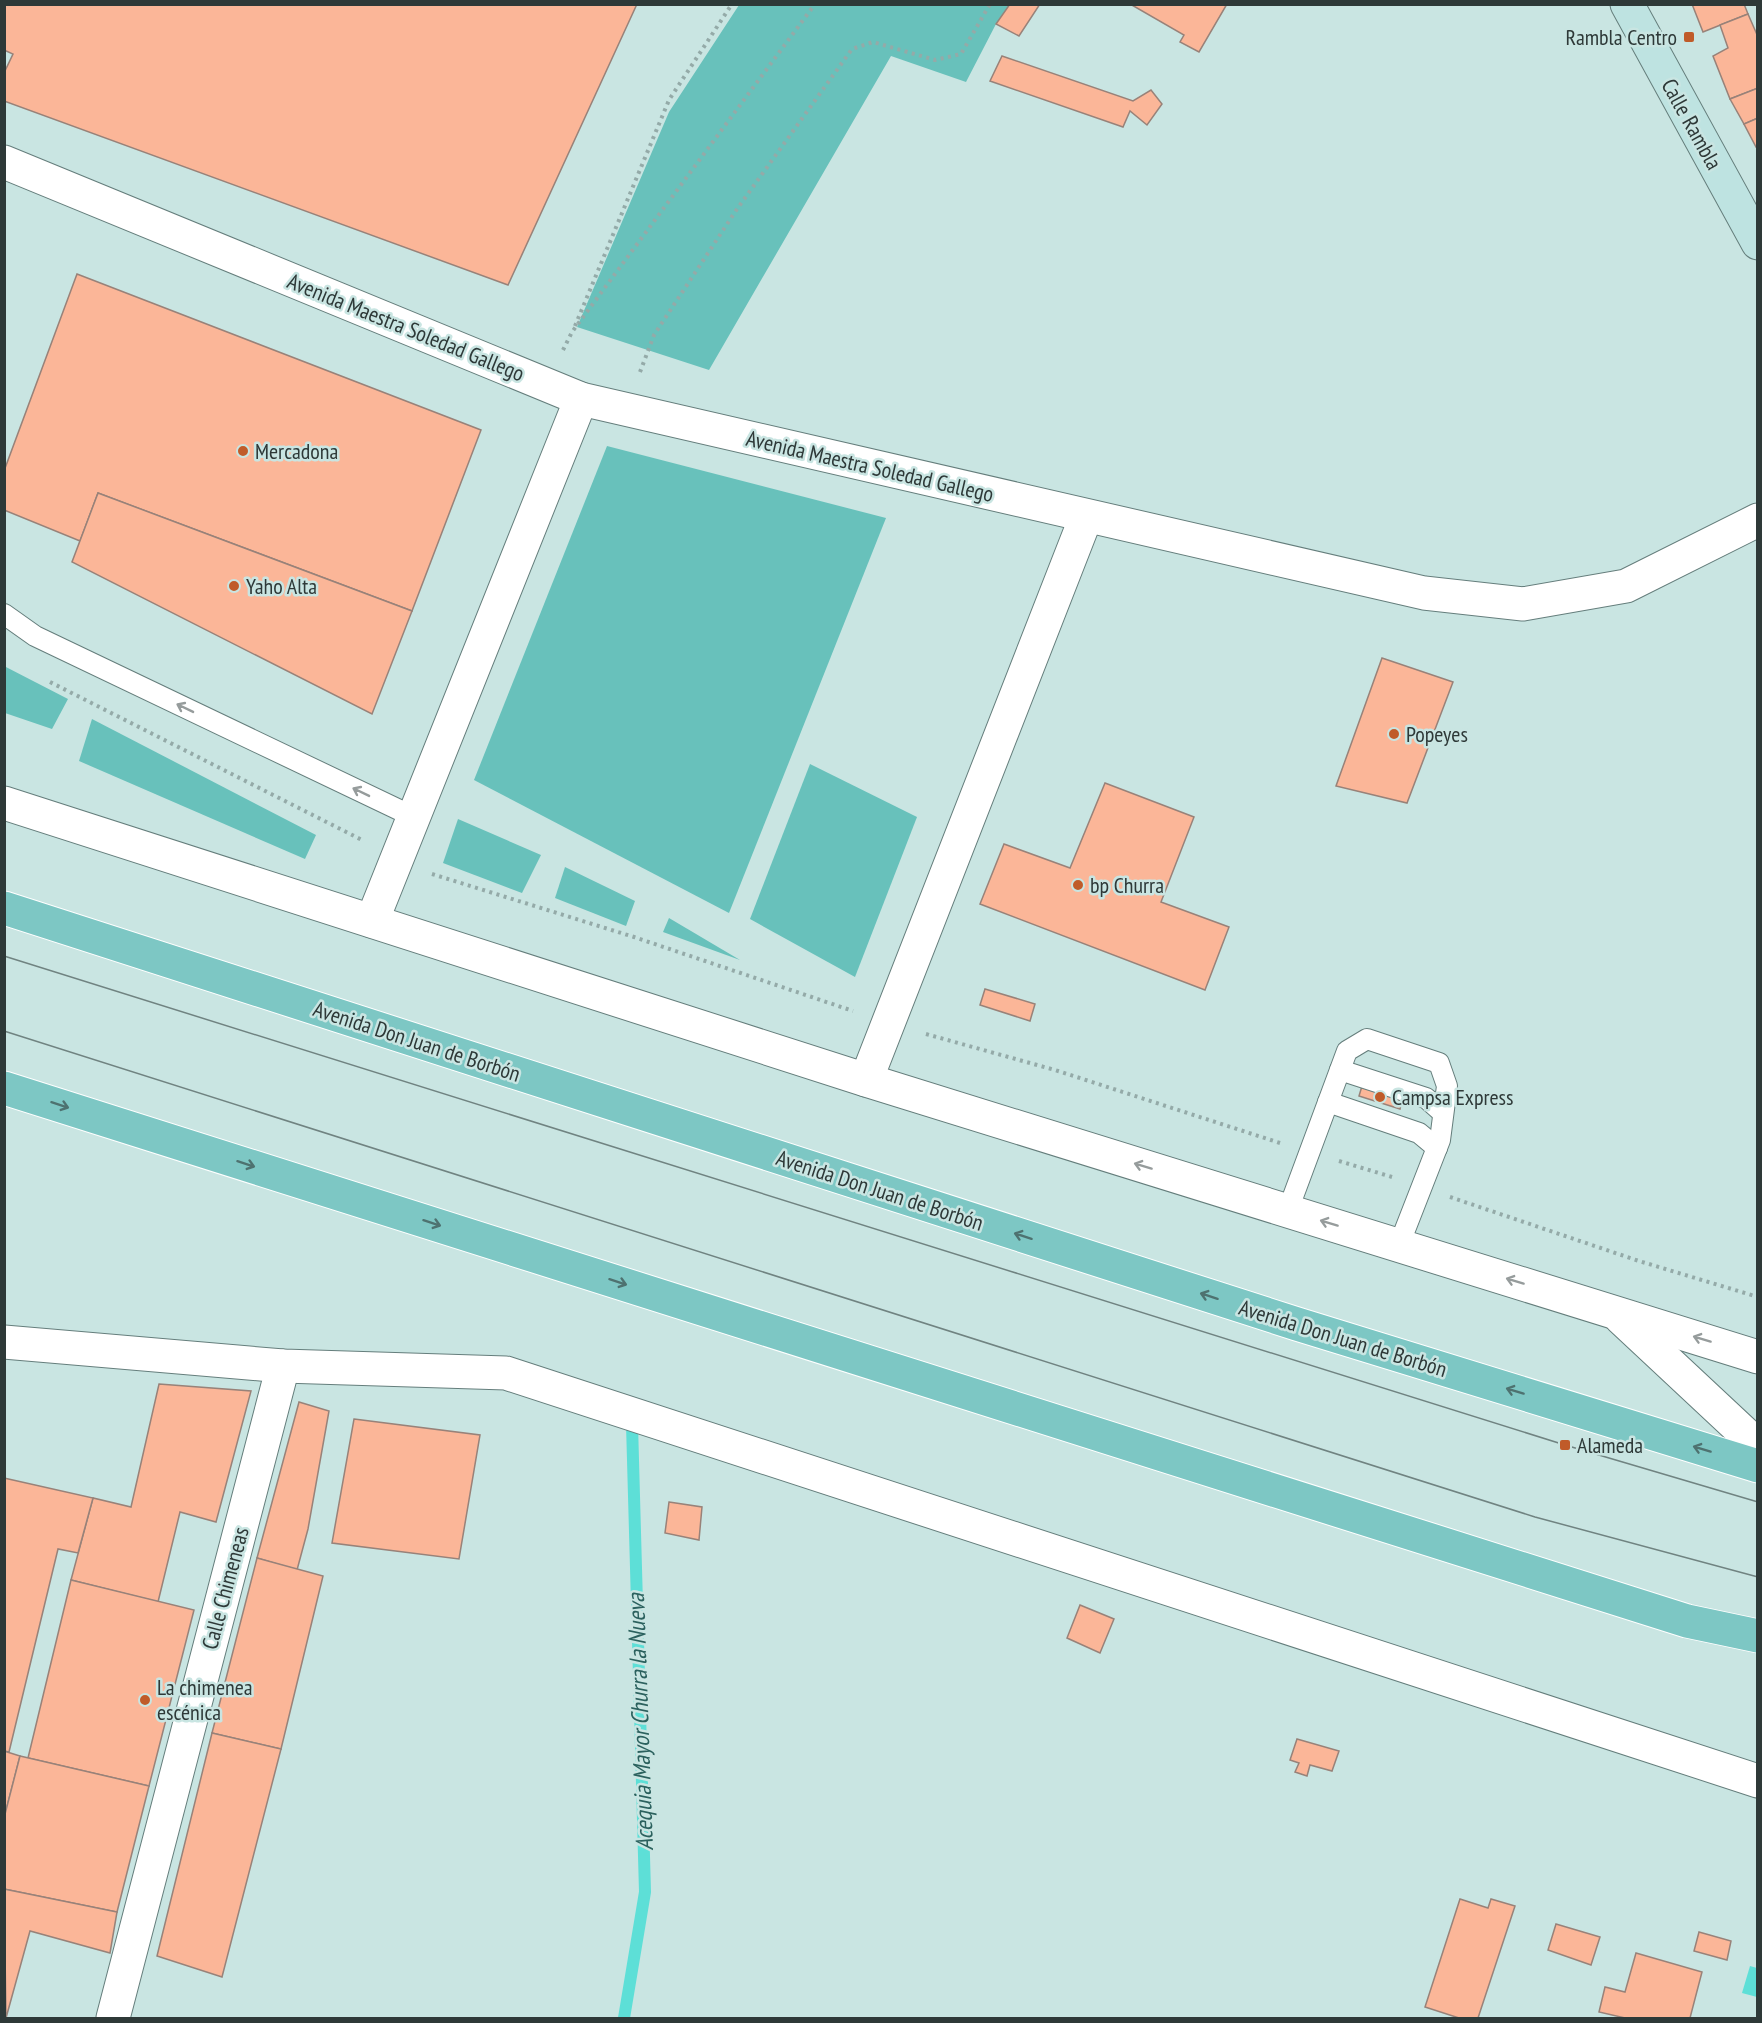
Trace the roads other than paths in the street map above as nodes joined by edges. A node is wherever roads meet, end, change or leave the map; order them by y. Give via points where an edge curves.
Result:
1 (1627, 4) edge
2 (4, 162) edge
3 (1758, 243) edge
4 (581, 399) junction
5 (1086, 517) junction
6 (1758, 520) edge
7 (4, 614) edge
8 (4, 803) edge
9 (414, 817) junction
10 (4, 908) edge
11 (372, 921) junction
12 (1340, 1070) junction
13 (866, 1080) junction
14 (4, 1088) edge
15 (1328, 1102) junction
16 (1443, 1113) junction
17 (1437, 1148) junction
18 (1288, 1210) junction
19 (1400, 1245) junction
20 (1616, 1312) junction
21 (4, 1342) edge
22 (1758, 1357) edge
23 (283, 1366) junction
24 (1758, 1446) edge
25 (1758, 1466) edge
26 (1758, 1636) edge
27 (1758, 1762) edge
28 (1720, 1766) junction
29 (1758, 1781) edge
30 (113, 2019) edge

1 - 3 street, Calle Rambla
2 - 4 street, Avenida Maestra Soledad Gallego
4 - 5 street, Avenida Maestra Soledad Gallego
4 - 9 street
5 - 6 street, Avenida Maestra Soledad Gallego via 1424,593 1523,604 1626,586
5 - 13 street
9 -> 7 lane via 35,636
8 - 11 street
9 - 11 street
25 -> 10 main road, Avenida Don Juan de Borbón via 1297,1324
11 - 13 street
12 - 15 lane
12 - 16 lane via 1426,1098
12 - 16 lane via 1347,1052 1367,1039 1439,1063 1447,1086
18 -> 13 street
14 -> 26 main road via 1688,1621
15 - 17 lane via 1419,1133
15 - 18 lane
16 - 17 lane
17 - 19 lane
19 -> 18 street
20 -> 19 street
22 -> 20 street
20 - 24 street
21 - 23 street
23 - 28 street via 506,1373
23 - 30 street, Calle Chimeneas
27 - 28 street
28 - 29 street

